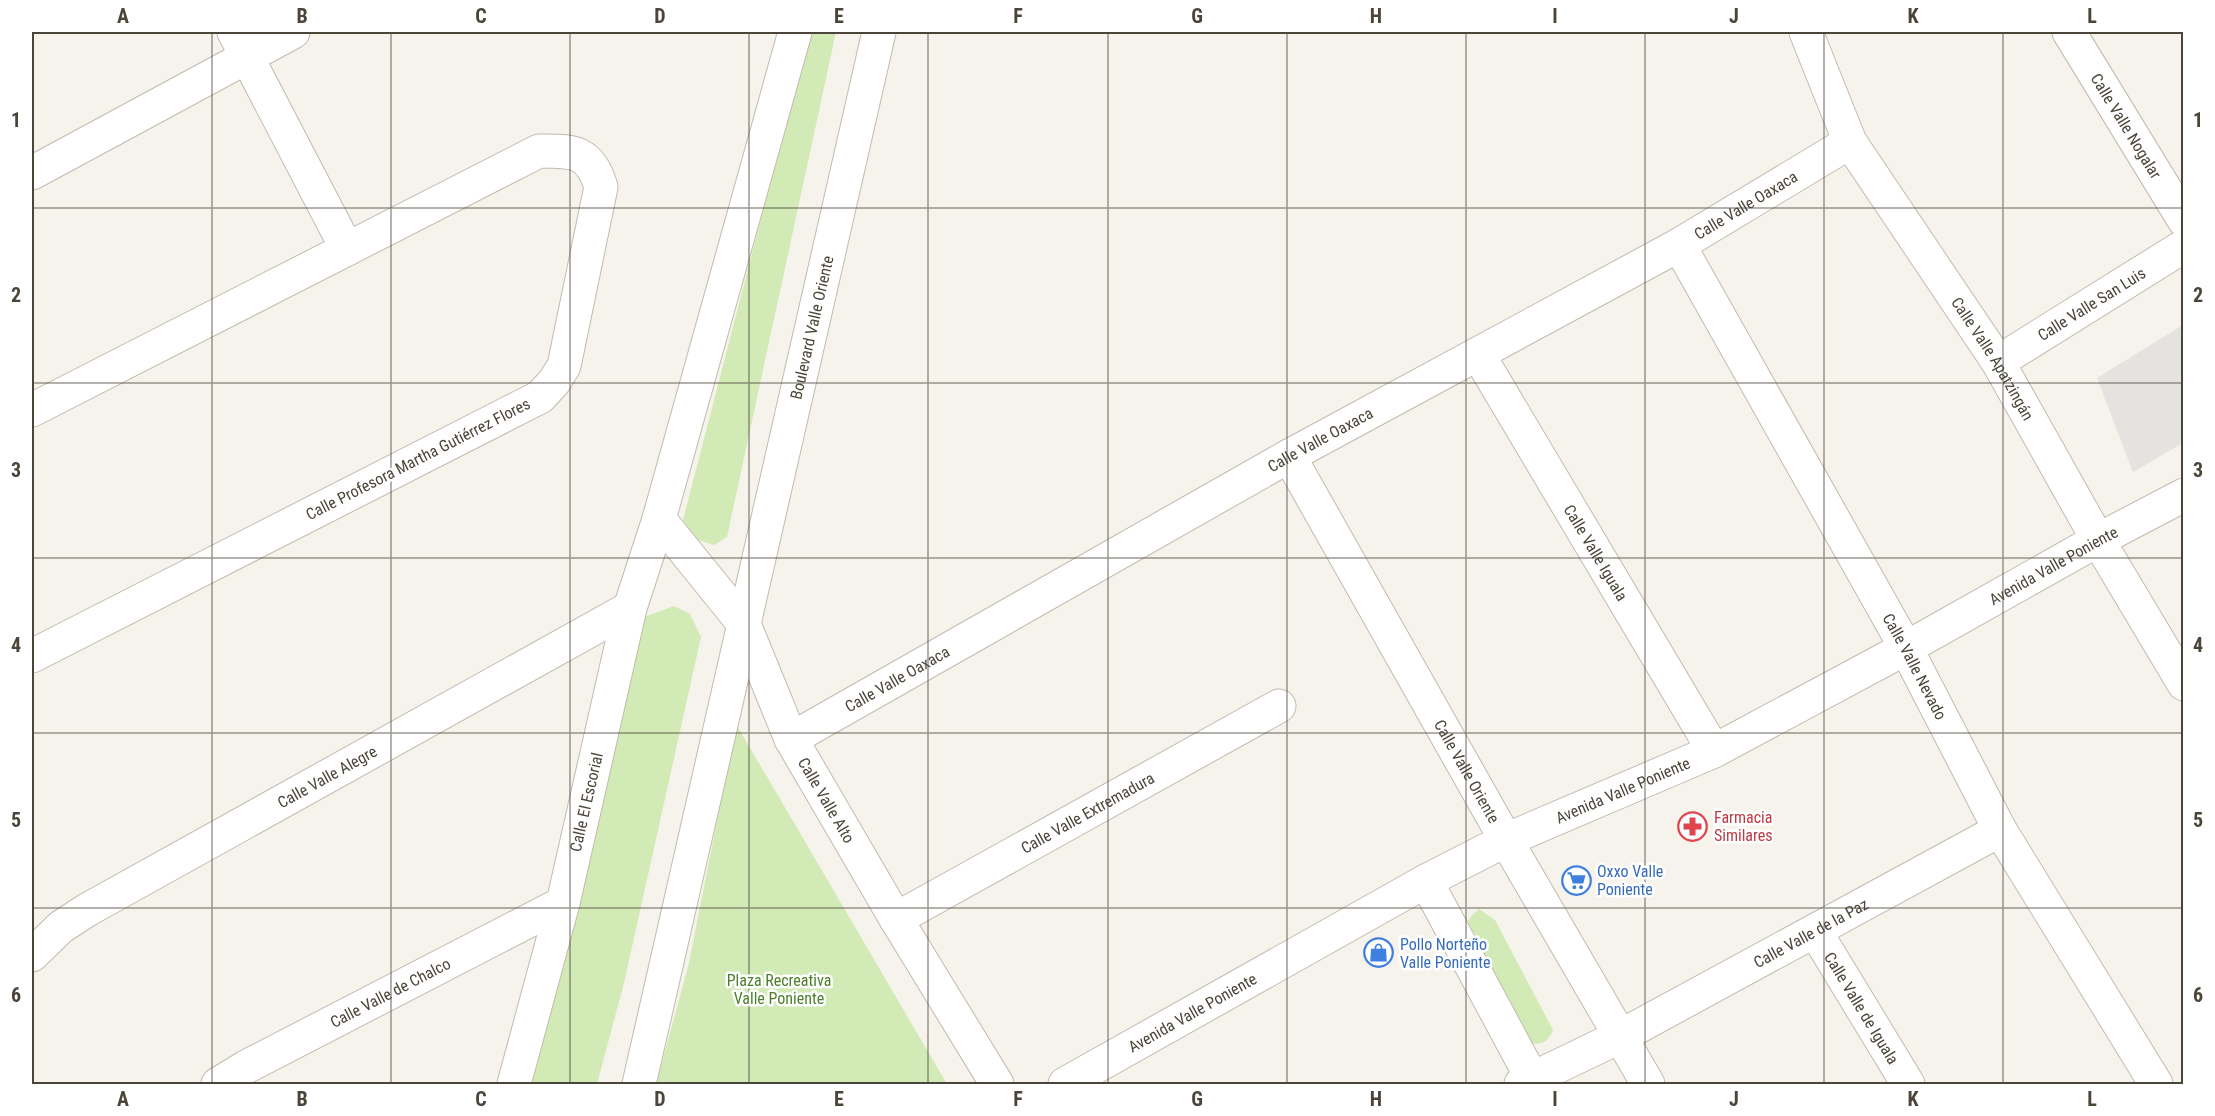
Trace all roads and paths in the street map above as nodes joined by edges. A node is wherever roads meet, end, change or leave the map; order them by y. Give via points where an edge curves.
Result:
1 (293, 32) edge
2 (795, 32) edge
3 (1806, 32) edge
4 (2069, 32) edge
5 (876, 33) edge
6 (240, 44) edge
7 (1850, 141) junction
8 (32, 173) edge
9 (2184, 220) edge
10 (1679, 245) junction
11 (2184, 246) edge
12 (347, 249) junction
13 (1478, 354) junction
14 (1998, 362) junction
15 (32, 410) edge
16 (1289, 456) junction
17 (2184, 495) edge
18 (659, 519) junction
19 (2098, 540) junction
20 (630, 608) junction
21 (744, 624) junction
22 (1906, 648) junction
23 (32, 656) edge
24 (2184, 684) edge
25 (1279, 706) dead end
26 (791, 739) junction
27 (1714, 751) junction
28 (2000, 830) junction
29 (1506, 840) junction
30 (1426, 881) junction
31 (563, 903) junction
32 (896, 919) junction
33 (1815, 931) junction
34 (32, 955) edge
35 (1621, 1036) junction
36 (1529, 1082) edge
37 (218, 1084) edge
38 (514, 1084) edge
39 (639, 1084) edge
40 (997, 1084) edge
41 (1065, 1084) edge
42 (1648, 1084) edge
43 (1908, 1084) edge
44 (2156, 1084) edge

1 - 6 street
2 - 18 street
3 - 7 street, Calle Valle Apatzingán
4 - 9 street, Calle Valle Nogalar
5 - 21 street, Boulevard Valle Oriente
6 - 8 street
6 - 12 street
7 - 10 street, Calle Valle Oaxaca
7 - 14 street, Calle Valle Apatzingán
10 - 13 street, Calle Valle Oaxaca
10 - 22 street, Calle Valle Nevado
11 - 14 street, Calle Valle San Luis
12 - 15 street, Calle Profesora Martha Gutiérrez Flores
12 - 23 street, Calle Profesora Martha Gutiérrez Flores via 539,151 569,151 585,158 596,171 601,187 564,366 540,396
13 - 16 street, Calle Valle Oaxaca
13 - 27 street, Calle Valle Iguala
14 - 19 street, Calle Valle Apatzingán
16 - 26 street, Calle Valle Oaxaca
16 - 29 street, Calle Valle Oriente
17 - 19 street, Avenida Valle Poniente
18 - 20 street, Calle El Escorial
18 - 21 street, Calle Valle Alto
19 - 22 street, Avenida Valle Poniente
19 - 24 street, Calle Valle Apatzingán
20 - 31 street, Calle El Escorial
20 - 34 street, Calle Valle Alegre via 87,910 61,927
21 - 26 street, Calle Valle Alto
21 - 39 street
22 - 27 street, Avenida Valle Poniente
22 - 28 street, Calle Valle Nevado
25 - 32 street, Calle Valle Extremadura
26 - 32 street, Calle Valle Alto
27 - 29 street, Avenida Valle Poniente
28 - 33 street, Calle Valle de la Paz
28 - 44 street, Calle Valle Nevado
29 - 30 street, Avenida Valle Poniente
29 - 35 street, Calle Valle Oriente
30 - 36 street
30 - 41 street, Avenida Valle Poniente
31 - 37 street, Calle Valle de Chalco
31 - 38 street, Calle El Escorial
32 - 40 street, Calle Valle Alto
33 - 35 street, Calle Valle de la Paz
33 - 43 street, Calle Valle de Iguala
35 - 36 street, Calle Valle de la Paz
35 - 42 street, Calle Valle Oriente

